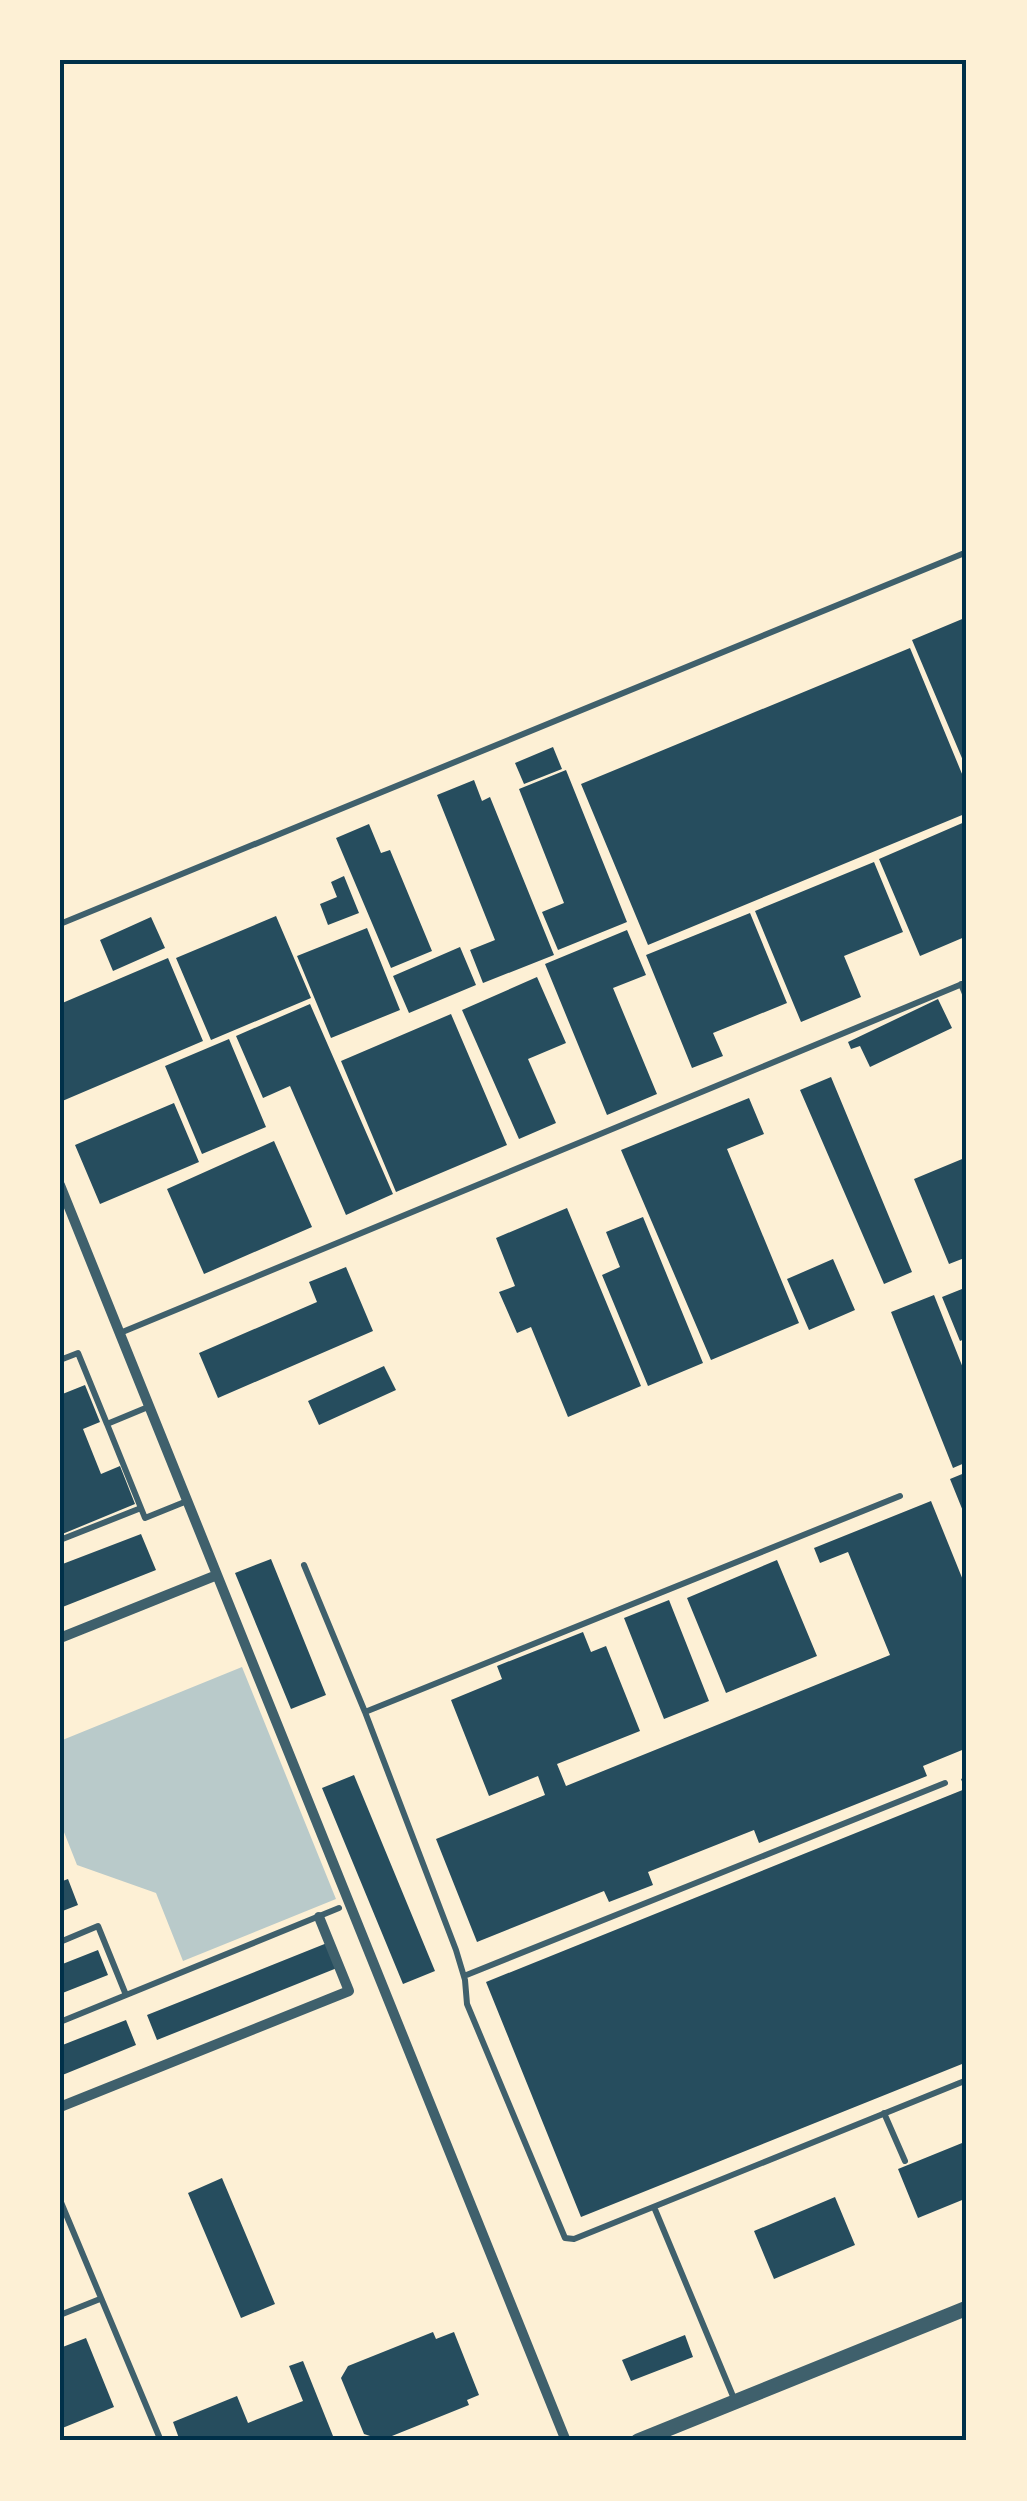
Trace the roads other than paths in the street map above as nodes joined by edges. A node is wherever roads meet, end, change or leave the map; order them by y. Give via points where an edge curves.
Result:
1 (967, 552) edge
2 (60, 924) edge
3 (964, 983) edge
4 (967, 999) edge
5 (60, 1185) edge
6 (120, 1333) junction
7 (60, 1360) edge
8 (150, 1407) junction
9 (107, 1424) junction
10 (900, 1496) dead end
11 (187, 1501) junction
12 (141, 1508) junction
13 (60, 1540) edge
14 (304, 1565) dead end
15 (217, 1575) junction
16 (60, 1638) edge
17 (365, 1712) junction
18 (945, 1783) dead end
19 (339, 1908) dead end
20 (320, 1917) junction
21 (60, 1942) edge
22 (464, 1976) junction
23 (126, 1995) junction
24 (60, 2022) edge
25 (967, 2080) edge
26 (60, 2107) edge
27 (884, 2114) junction
28 (905, 2161) dead end
29 (60, 2200) edge
30 (654, 2207) junction
31 (100, 2298) junction
32 (967, 2308) edge
33 (60, 2315) edge
34 (735, 2402) junction
35 (161, 2441) edge
36 (566, 2441) edge
37 (638, 2441) edge

1 - 2 lane
3 - 4 lane
3 - 6 lane
5 - 6 street
6 - 8 street
7 - 9 lane via 78,1353
8 - 9 lane
8 - 11 street
9 - 12 lane
10 - 17 lane
11 - 12 lane via 145,1518
11 - 15 street
12 - 13 lane
14 - 17 lane
15 - 16 street
15 - 36 street
17 - 22 lane
18 - 22 lane
19 - 20 lane
20 - 23 lane
20 - 26 street via 349,1990
21 - 23 lane via 98,1926
22 - 30 lane via 467,2004 563,2235 574,2239
23 - 24 lane
25 - 27 lane
27 - 28 lane
27 - 30 lane
29 - 31 lane
30 - 34 lane
31 - 33 lane
31 - 35 lane
32 - 34 street
34 - 37 street

